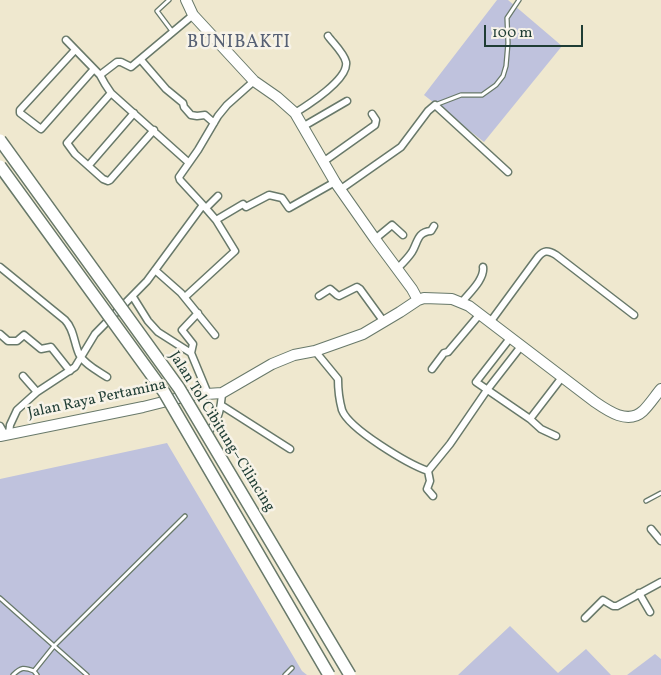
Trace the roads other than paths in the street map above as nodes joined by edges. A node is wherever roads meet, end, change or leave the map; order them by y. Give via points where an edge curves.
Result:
1 (169, 0) edge
2 (186, 0) edge
3 (519, 0) edge
4 (193, 15) junction
5 (172, 31) junction
6 (328, 36) dead end
7 (66, 40) dead end
8 (75, 50) junction
9 (141, 60) junction
10 (94, 69) junction
11 (100, 75) junction
12 (254, 81) junction
13 (112, 93) junction
14 (347, 101) dead end
15 (435, 106) junction
16 (134, 113) junction
17 (295, 113) junction
18 (372, 114) dead end
19 (214, 123) junction
20 (304, 126) junction
21 (154, 130) junction
22 (0, 140) edge
23 (188, 162) junction
24 (323, 162) junction
25 (89, 165) junction
26 (0, 166) edge
27 (508, 172) dead end
28 (338, 186) junction
29 (218, 196) dead end
30 (205, 206) junction
31 (216, 220) junction
32 (434, 226) dead end
33 (403, 235) dead end
34 (375, 240) junction
35 (0, 267) edge
36 (483, 267) dead end
37 (398, 268) junction
38 (156, 270) junction
39 (320, 296) dead end
40 (132, 297) junction
41 (185, 297) junction
42 (418, 300) junction
43 (462, 302) junction
44 (198, 313) junction
45 (480, 314) junction
46 (634, 315) dead end
47 (491, 321) junction
48 (384, 322) junction
49 (0, 334) edge
50 (215, 335) dead end
51 (511, 337) junction
52 (522, 345) junction
53 (315, 351) junction
54 (191, 353) junction
55 (82, 357) junction
56 (432, 369) dead end
57 (70, 371) junction
58 (23, 376) dead end
59 (563, 376) junction
60 (107, 377) dead end
61 (661, 389) edge
62 (486, 390) junction
63 (37, 392) junction
64 (222, 393) junction
65 (208, 394) junction
66 (221, 405) junction
67 (530, 419) junction
68 (210, 430) dead end
69 (3, 433) edge
70 (556, 436) dead end
71 (290, 449) dead end
72 (428, 471) junction
73 (661, 493) edge
74 (433, 496) dead end
75 (646, 501) dead end
76 (185, 516) dead end
77 (651, 529) dead end
78 (661, 541) edge
79 (661, 582) edge
80 (639, 593) junction
81 (0, 598) edge
82 (650, 612) dead end
83 (585, 618) dead end
84 (54, 646) junction
85 (292, 668) dead end
86 (34, 671) junction
87 (13, 675) edge
88 (37, 675) edge
89 (87, 675) edge
90 (285, 675) edge
91 (329, 675) edge
92 (350, 675) edge

1 - 5 lane via 157,11
2 - 4 main road
3 - 15 lane via 507,18 506,66 496,85 482,95 461,95
4 - 5 street
4 - 12 main road
5 - 9 street
6 - 17 street via 344,58 345,70 333,86
7 - 8 street
8 - 10 street
8 - 10 street via 20,113 40,129
9 - 11 street via 131,67 117,62
9 - 19 street via 191,115 205,115
10 - 11 street
11 - 13 street
12 - 17 main road via 278,96
12 - 19 street via 227,105
13 - 16 street
13 - 25 street via 67,143
14 - 20 street
15 - 27 street
15 - 28 street via 401,147
16 - 21 street
16 - 25 street
17 - 20 main road
18 - 24 street via 375,125
19 - 23 street
20 - 24 main road
21 - 23 street
21 - 25 street via 108,181
22 - 92 highway, Jalan Tol Cibitung–Cilincing, bridge via 179,388
23 - 30 street via 180,180
24 - 28 main road
26 - 91 highway, Jalan Tol Cibitung–Cilincing, bridge via 164,392
28 - 31 street via 289,208 282,198 269,195 246,207 243,204
28 - 34 main road
29 - 30 street
30 - 31 street
30 - 38 street
31 - 41 street via 235,251
32 - 37 street via 431,231 420,235
33 - 34 street via 392,225
34 - 37 main road
35 - 55 street via 68,323
36 - 43 street via 480,279
37 - 42 main road
38 - 40 street
38 - 41 street
39 - 48 street via 330,289 340,296 357,287
40 - 54 street via 158,332
40 - 55 street via 95,334
41 - 44 street
42 - 43 main road via 436,298
42 - 48 main road, Jalan Raya Pertamina
43 - 45 main road
44 - 50 street
44 - 54 street via 182,330 193,344
45 - 47 main road
45 - 56 street
46 - 47 street via 556,255 546,251 538,257
47 - 51 main road
48 - 53 main road, Jalan Raya Pertamina via 363,334
49 - 57 street via 8,340 17,341 24,335 41,349 51,347
51 - 52 main road
51 - 62 street via 476,380
52 - 59 main road
52 - 62 street
53 - 64 main road, Jalan Raya Pertamina via 272,364
53 - 72 street via 338,379 342,410 351,422 372,439
54 - 65 street
55 - 57 street
55 - 60 street
57 - 63 street
58 - 63 street
59 - 61 main road via 607,410 620,416 638,414
59 - 67 street
62 - 67 street
62 - 72 street
63 - 69 street via 17,410
64 - 65 main road, Jalan Raya Pertamina
64 - 66 street
65 - 69 main road, Jalan Raya Pertamina via 191,394 143,407
66 - 68 street via 217,421
66 - 71 street
67 - 70 street via 539,428
72 - 74 street via 430,481 427,489
73 - 75 lane
76 - 84 lane
77 - 78 street
79 - 80 street
80 - 82 street
80 - 83 street via 615,607 603,600
81 - 84 lane
84 - 86 lane
84 - 89 lane
85 - 90 lane
86 - 87 lane via 25,667
86 - 88 lane

